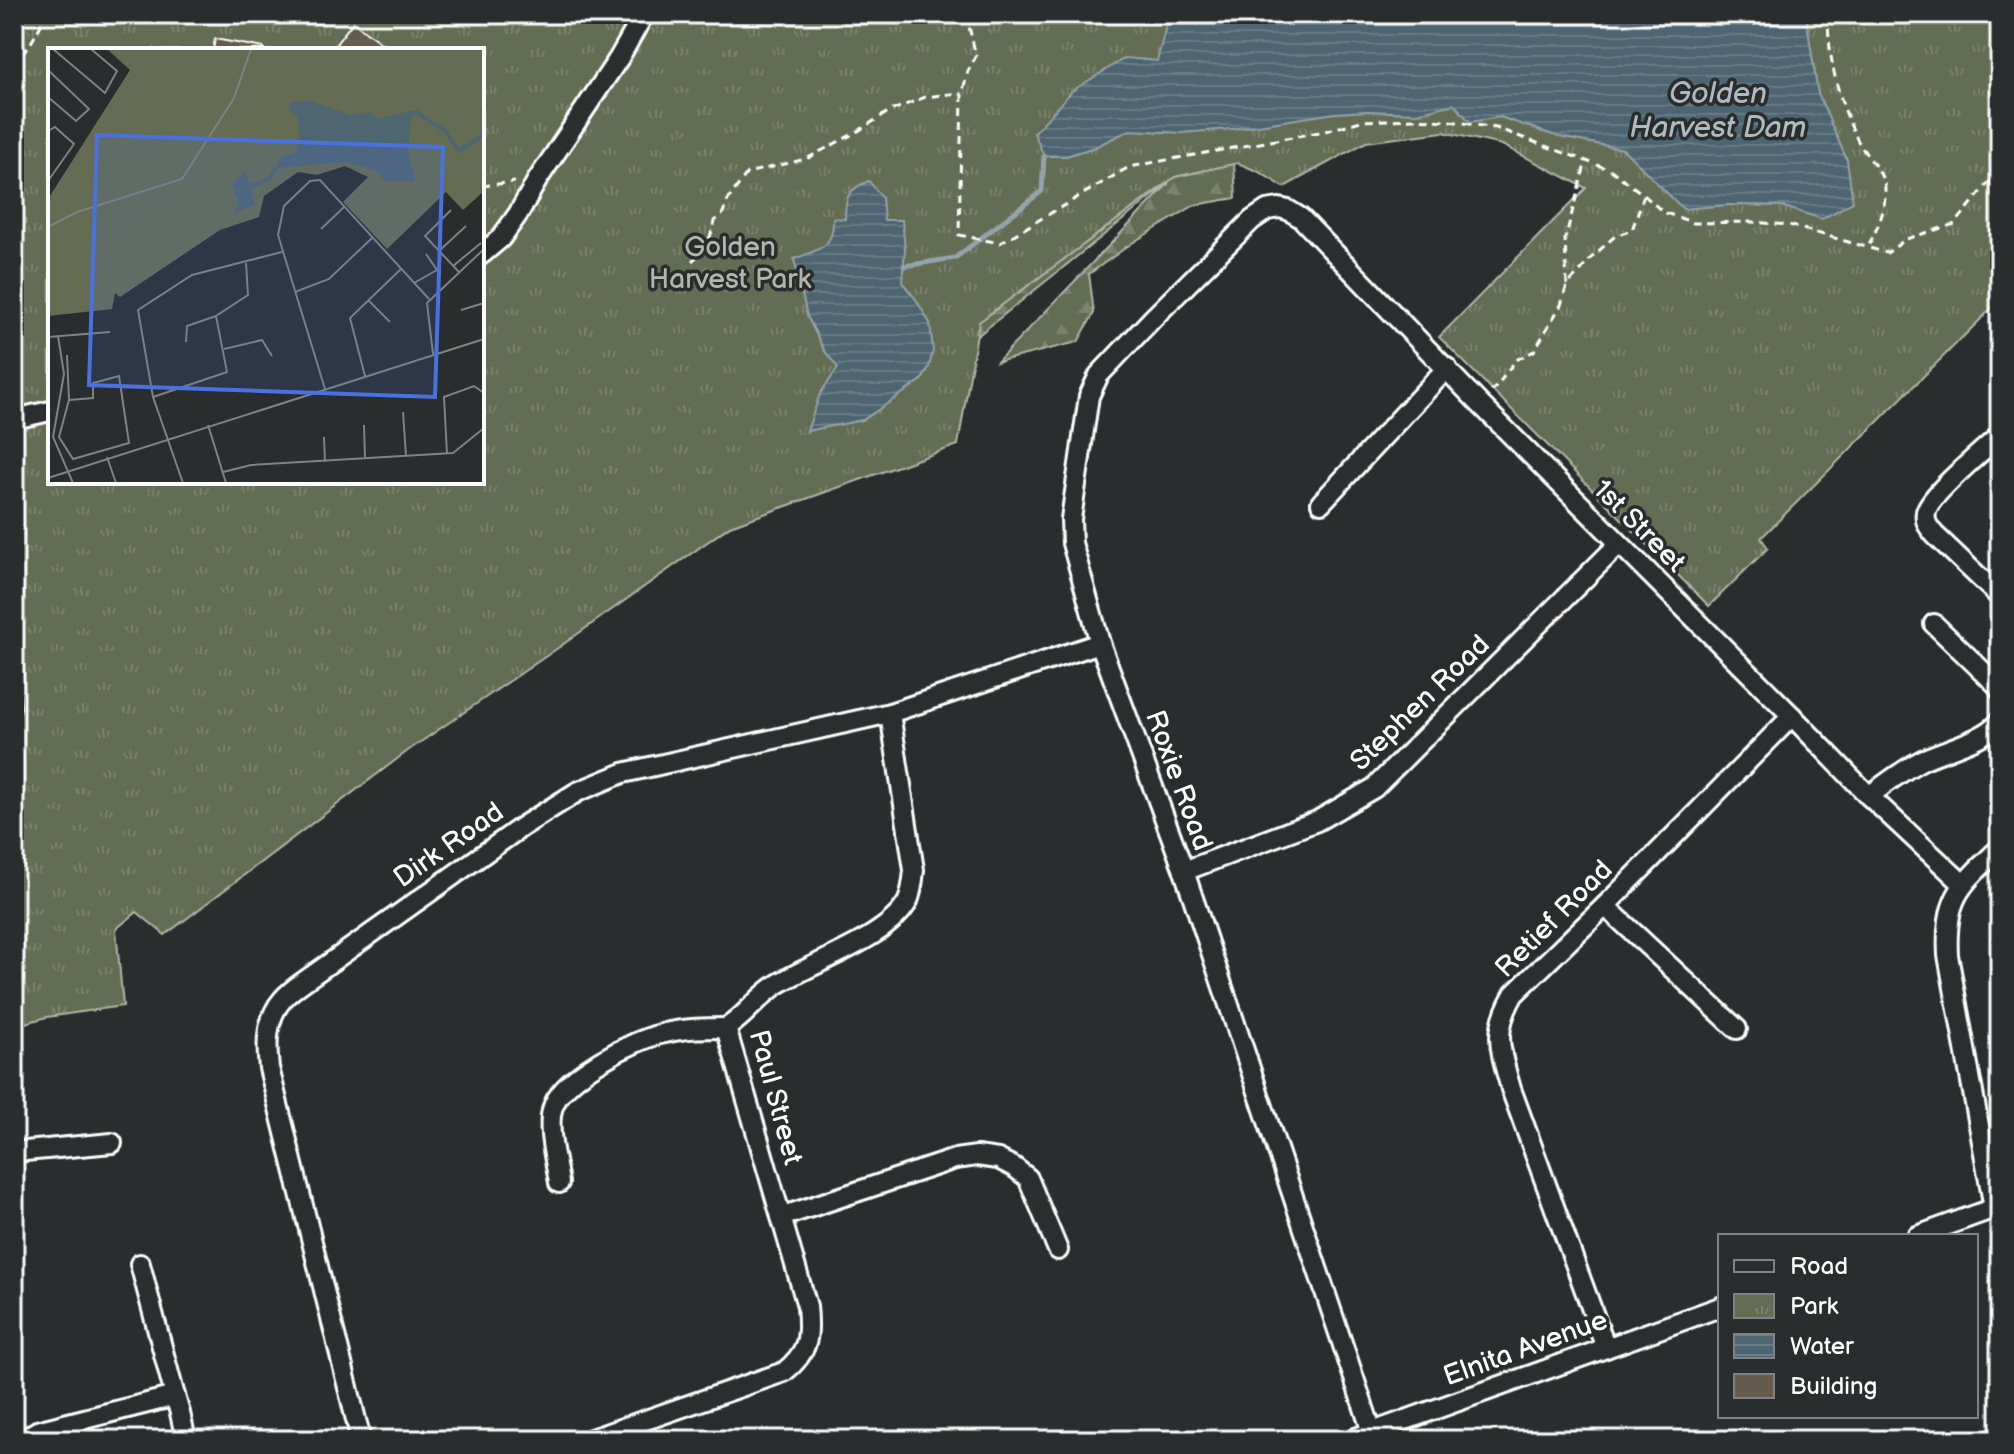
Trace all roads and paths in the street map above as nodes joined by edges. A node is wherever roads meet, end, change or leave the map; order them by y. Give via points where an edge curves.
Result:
1 (47, 14) edge
2 (644, 14) edge
3 (753, 14) edge
4 (878, 14) edge
5 (966, 14) edge
6 (1828, 14) edge
7 (14, 65) edge
8 (962, 94) junction
9 (1586, 161) junction
10 (2000, 169) edge
11 (538, 179) junction
12 (484, 186) edge
13 (1644, 195) junction
14 (1279, 208) joint
15 (1867, 248) junction
16 (484, 252) edge
17 (692, 261) dead end
18 (1567, 285) junction
19 (1447, 368) junction
20 (1477, 401) junction
21 (48, 411) edge
22 (14, 419) edge
23 (2000, 435) edge
24 (1321, 503) dead end
25 (1619, 544) junction
26 (2000, 597) edge
27 (1934, 624) dead end
28 (1100, 643) junction
29 (2000, 690) edge
30 (890, 713) junction
31 (1792, 716) junction
32 (2000, 721) edge
33 (1869, 796) junction
34 (2000, 848) edge
35 (1184, 871) junction
36 (1963, 884) junction
37 (1605, 906) junction
38 (726, 1028) junction
39 (1737, 1029) dead end
40 (112, 1143) dead end
41 (14, 1152) edge
42 (559, 1183) dead end
43 (1997, 1207) edge
44 (781, 1217) junction
45 (1923, 1234) edge
46 (1058, 1250) dead end
47 (140, 1264) dead end
48 (1718, 1308) edge
49 (1606, 1348) junction
50 (175, 1396) junction
51 (1372, 1432) junction
52 (23, 1440) edge
53 (186, 1440) edge
54 (361, 1440) edge
55 (588, 1440) edge
56 (1350, 1440) edge

1 - 7 path
2 - 11 street
3 - 4 path
5 - 8 path via 976,56
6 - 15 path via 1831,63 1842,103 1885,188 1881,222
8 - 9 path via 959,235 1000,243 1129,167 1361,121 1415,119 1496,128
8 - 17 path via 925,97 806,159 747,173
9 - 13 path via 1611,170
9 - 18 path via 1565,239
10 - 15 path via 1955,224 1906,239 1887,253
11 - 12 path
11 - 16 street via 501,238
13 - 15 path via 1663,212 1694,223 1789,225
13 - 18 path via 1632,230 1615,236
14 - 19 street, 1st Street via 1301,218
14 - 28 street, Roxie Road via 1252,220 1224,247 1099,375 1089,396 1072,543
18 - 20 path via 1534,351 1516,360 1496,387
19 - 20 street, 1st Street
19 - 24 street
20 - 25 street, 1st Street
21 - 22 street
23 - 26 street via 1939,492 1927,507 1926,520 1928,528
25 - 31 street, 1st Street
25 - 35 street, Stephen Road via 1374,788 1317,821
27 - 29 street
28 - 30 street, Dirk Road
28 - 35 street, Roxie Road
30 - 38 street, Paul Street via 914,870 907,902 889,923 780,983
30 - 54 street, Dirk Road via 623,773 577,792 283,999 268,1033 269,1068
31 - 33 street, 1st Street
31 - 37 street, Retief Road
32 - 33 street via 1989,732 1921,761
33 - 36 street, 1st Street
34 - 36 street
35 - 51 street, Roxie Road
36 - 43 street via 1950,908 1948,955
37 - 39 street
37 - 49 street, Retief Road via 1514,994 1499,1032 1511,1089
38 - 42 street via 693,1028 646,1038 563,1089 550,1120
38 - 44 street, Paul Street
40 - 41 street
43 - 45 street
44 - 46 street via 977,1156 998,1159 1028,1178
44 - 55 street, Paul Street via 807,1306 809,1332 797,1362 758,1382
47 - 50 street
48 - 49 street, Elnita Avenue
49 - 51 street, Elnita Avenue
50 - 52 street via 37,1431
50 - 53 street
51 - 56 street, Elnita Avenue

